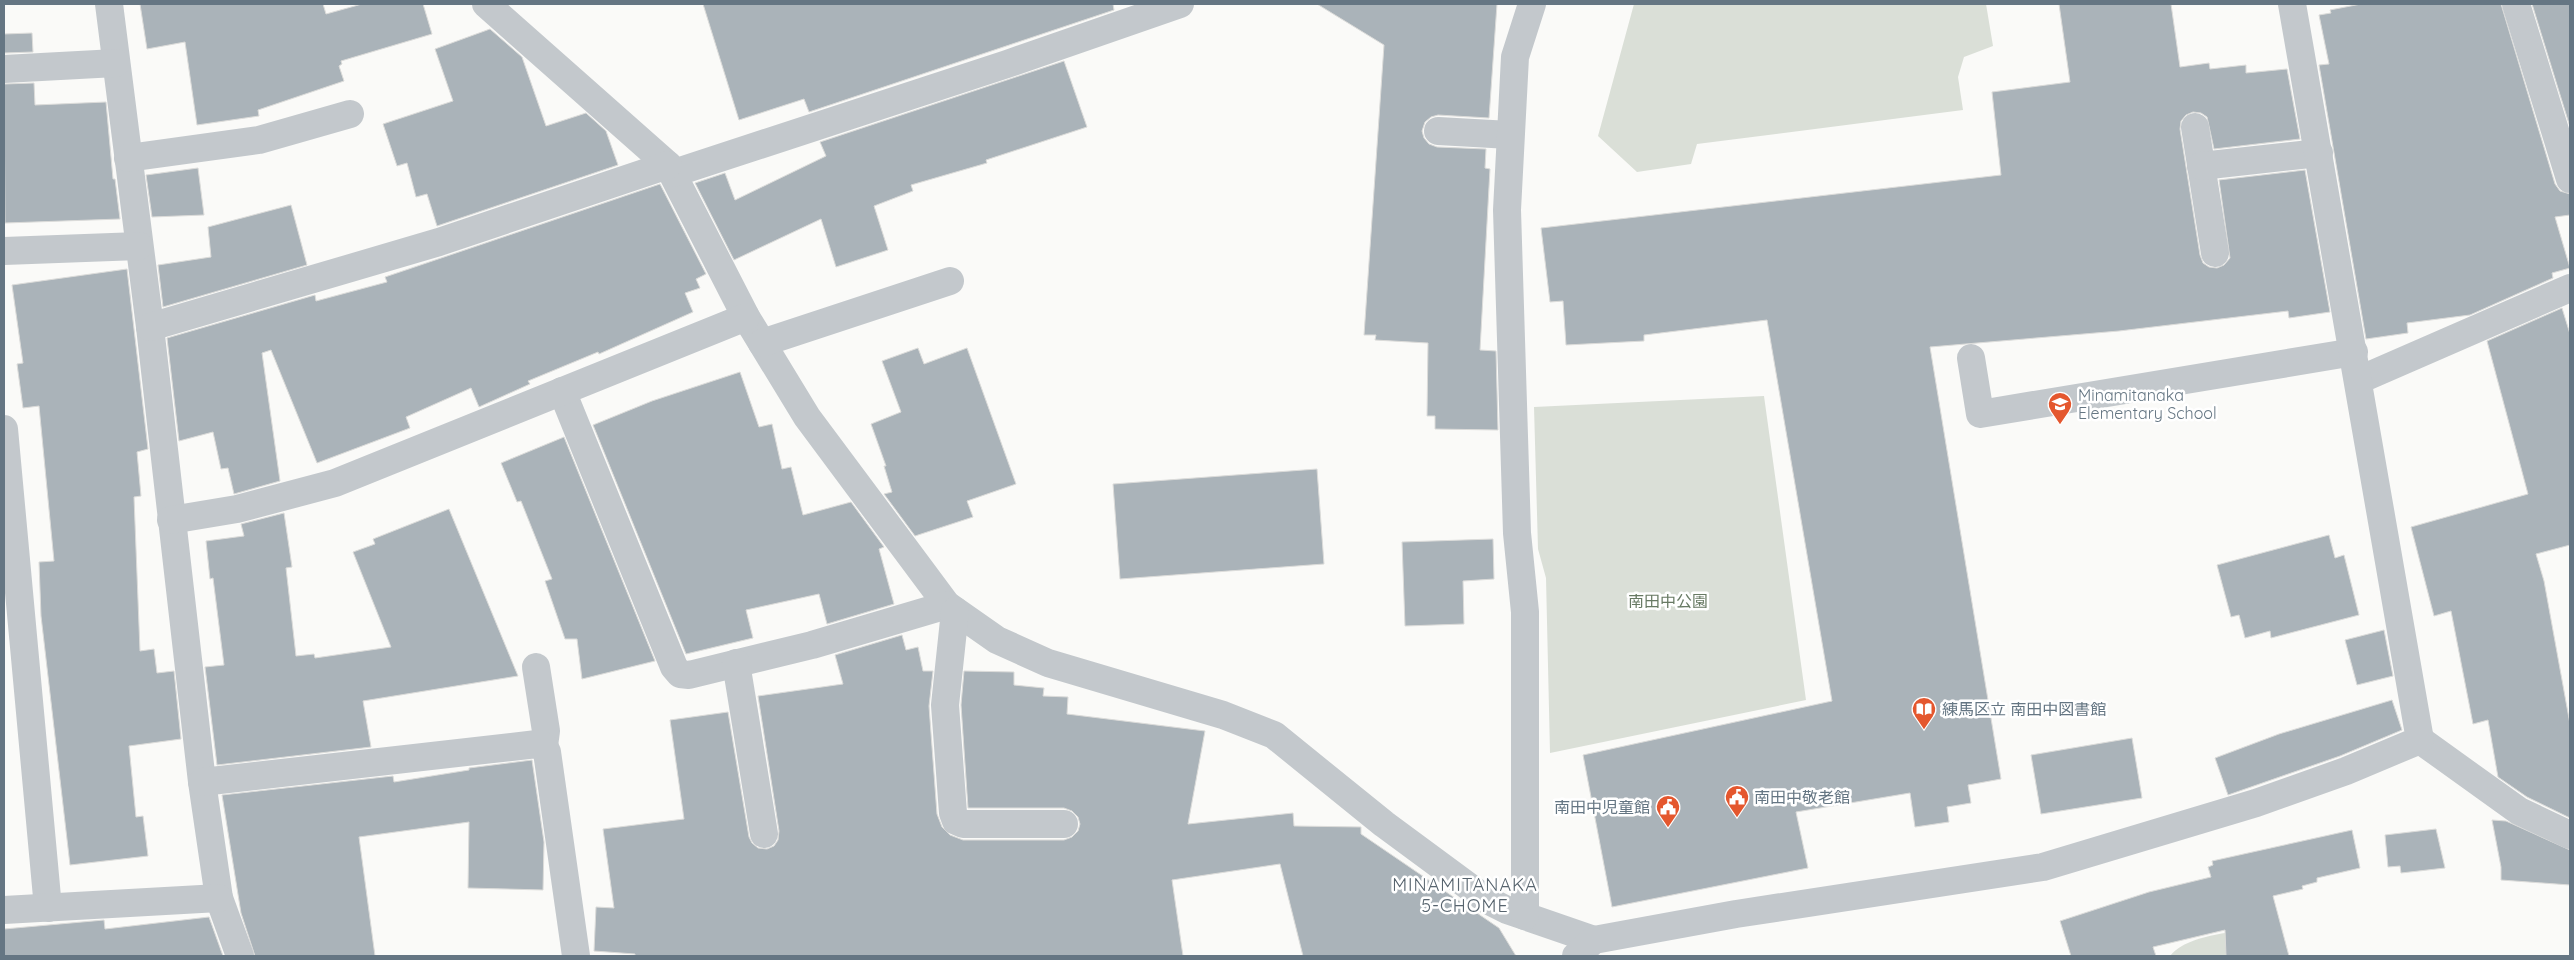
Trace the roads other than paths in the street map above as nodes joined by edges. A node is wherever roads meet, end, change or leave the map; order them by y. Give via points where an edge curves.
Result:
1 (108, 4) edge
2 (486, 4) edge
3 (1180, 4) edge
4 (1532, 4) edge
5 (2292, 4) edge
6 (2516, 4) edge
7 (116, 63) junction
8 (4, 69) edge
9 (350, 114) dead end
10 (2195, 126) dead end
11 (1438, 131) dead end
12 (1510, 135) junction
13 (2319, 153) junction
14 (128, 158) junction
15 (2201, 166) junction
16 (671, 169) junction
17 (2570, 179) edge
18 (139, 246) junction
19 (4, 251) edge
20 (2215, 253) dead end
21 (950, 281) dead end
22 (2570, 288) edge
23 (746, 317) junction
24 (150, 327) junction
25 (762, 343) junction
26 (2354, 352) junction
27 (1971, 358) dead end
28 (2359, 380) junction
29 (562, 390) junction
30 (4, 429) edge
31 (171, 520) junction
32 (951, 608) junction
33 (736, 663) junction
34 (536, 667) dead end
35 (2420, 740) junction
36 (544, 746) junction
37 (202, 782) junction
38 (1064, 824) dead end
39 (764, 834) dead end
40 (2570, 835) edge
41 (219, 898) junction
42 (48, 908) junction
43 (4, 910) edge
44 (1525, 916) junction
45 (1585, 948) edge
46 (240, 956) edge
47 (576, 956) edge

1 - 7 street
2 - 16 street
3 - 16 street via 1008,64
4 - 12 street via 1515,57
5 - 13 street
6 - 17 street
7 - 8 street
7 - 14 street
9 - 14 street via 259,140
10 - 15 street
11 - 12 street
12 - 44 street via 1507,210 1514,462 1525,612
13 - 15 street
13 - 26 street
14 - 18 street
15 - 20 street
16 - 23 street
16 - 24 street via 439,242
18 - 19 street
18 - 24 street
21 - 25 street
22 - 28 street
23 - 25 street
23 - 29 street
24 - 31 street
25 - 32 street via 807,417
26 - 27 street via 1980,414
26 - 28 street
28 - 35 street
29 - 31 street via 335,483 237,509
29 - 33 street via 674,667 680,674 689,675
30 - 42 street
31 - 37 street
32 - 33 street
32 - 38 street via 945,705 952,813 956,821 963,824
32 - 44 street via 997,640 1048,663 1223,715 1274,735 1384,824 1479,894
33 - 39 street
34 - 36 street via 546,731
35 - 40 street via 2519,811
35 - 45 street via 2256,803 2043,867 1736,914
36 - 37 street via 537,744
36 - 47 street
37 - 41 street
41 - 42 street
41 - 46 street
42 - 43 street
44 - 45 street

